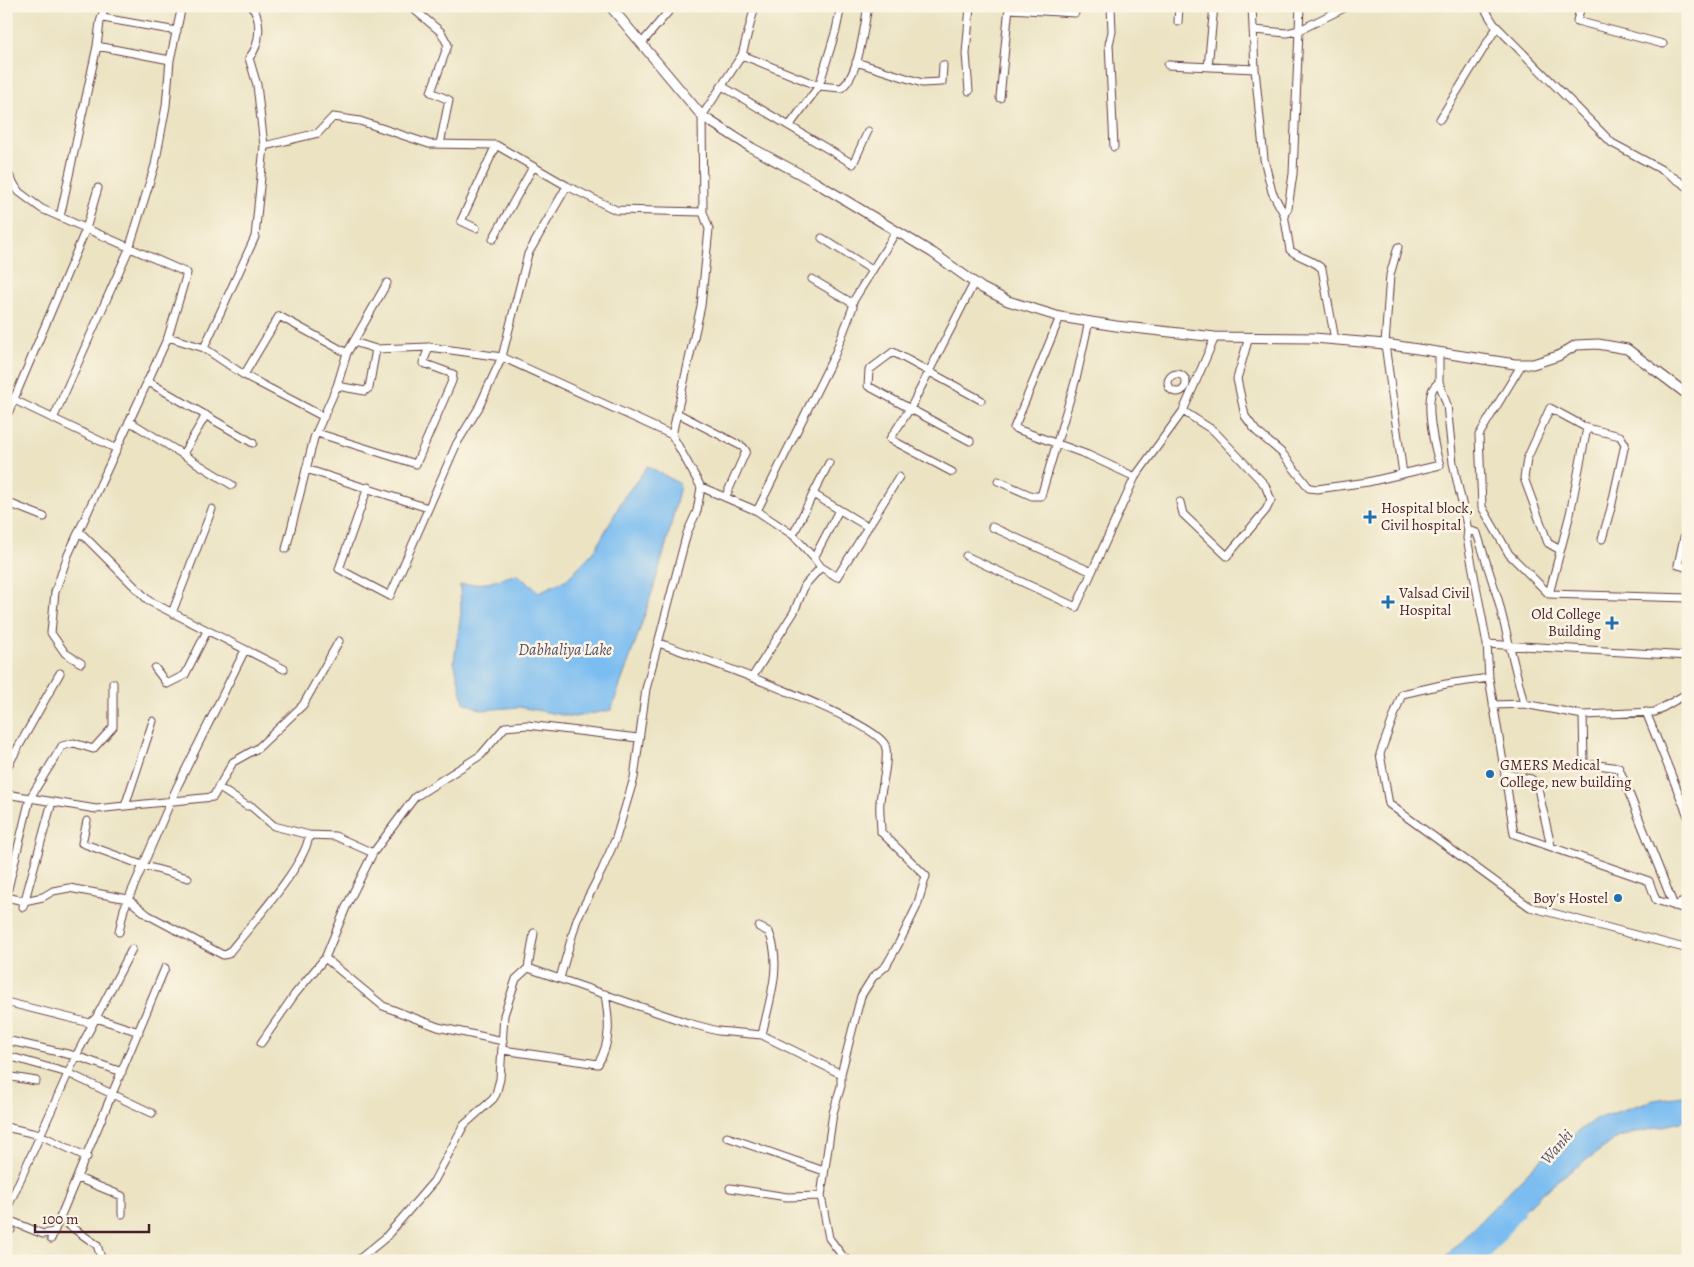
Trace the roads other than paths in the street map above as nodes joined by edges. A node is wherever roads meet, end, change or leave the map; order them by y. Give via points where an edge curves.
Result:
1 (105, 6) edge
2 (182, 6) edge
3 (252, 6) edge
4 (410, 6) edge
5 (610, 6) edge
6 (673, 6) edge
7 (755, 6) edge
8 (840, 6) edge
9 (868, 6) edge
10 (970, 6) edge
11 (1111, 6) edge
12 (1179, 6) edge
13 (1214, 6) edge
14 (1252, 6) edge
15 (1300, 6) edge
16 (1348, 6) edge
17 (1483, 6) edge
18 (1581, 6) edge
19 (1009, 8) edge
20 (1075, 13) dead end
21 (103, 18) junction
22 (1178, 22) dead end
23 (1497, 27) junction
24 (1254, 30) junction
25 (1300, 30) junction
26 (178, 31) junction
27 (642, 43) junction
28 (1663, 44) dead end
29 (97, 46) junction
30 (742, 55) junction
31 (170, 60) junction
32 (856, 62) junction
33 (943, 65) dead end
34 (1168, 65) dead end
35 (1208, 68) junction
36 (1255, 69) junction
37 (722, 86) junction
38 (819, 86) junction
39 (969, 91) dead end
40 (1000, 98) dead end
41 (702, 116) junction
42 (1440, 119) dead end
43 (789, 126) junction
44 (868, 131) dead end
45 (440, 144) junction
46 (496, 145) junction
47 (264, 146) junction
48 (1114, 147) dead end
49 (533, 167) junction
50 (6, 171) edge
51 (9, 181) edge
52 (567, 186) junction
53 (1688, 187) edge
54 (98, 188) dead end
55 (703, 212) junction
56 (1284, 214) junction
57 (60, 217) junction
58 (476, 228) dead end
59 (86, 229) junction
60 (896, 232) junction
61 (822, 238) dead end
62 (493, 239) dead end
63 (1398, 247) dead end
64 (129, 249) junction
65 (872, 270) junction
66 (812, 279) dead end
67 (387, 283) dead end
68 (974, 283) junction
69 (852, 303) junction
70 (1060, 316) junction
71 (1089, 321) junction
72 (168, 337) junction
73 (1215, 337) junction
74 (1249, 337) junction
75 (1335, 340) junction
76 (354, 342) junction
77 (1385, 344) junction
78 (429, 347) junction
79 (204, 348) junction
80 (376, 349) junction
81 (1439, 352) junction
82 (347, 353) junction
83 (502, 357) junction
84 (1522, 364) junction
85 (928, 371) junction
86 (244, 375) junction
87 (148, 381) junction
88 (1439, 382) junction
89 (337, 386) junction
90 (1688, 395) edge
91 (6, 396) edge
92 (981, 400) dead end
93 (14, 401) junction
94 (909, 409) junction
95 (1183, 410) junction
96 (677, 413) junction
97 (206, 415) junction
98 (324, 417) junction
99 (6, 418) edge
100 (53, 419) junction
101 (129, 421) junction
102 (1587, 428) junction
103 (317, 433) junction
104 (672, 435) junction
105 (970, 441) dead end
106 (253, 443) dead end
107 (1058, 444) junction
108 (117, 449) junction
109 (183, 454) junction
110 (829, 464) dead end
111 (306, 469) junction
112 (952, 472) dead end
113 (1403, 474) junction
114 (899, 477) dead end
115 (1135, 477) junction
116 (998, 481) dead end
117 (232, 485) dead end
118 (368, 487) junction
119 (701, 487) junction
120 (813, 494) junction
121 (726, 496) junction
122 (6, 502) edge
123 (1180, 502) dead end
124 (428, 508) junction
125 (212, 509) dead end
126 (839, 510) junction
127 (757, 511) junction
128 (44, 517) dead end
129 (1688, 519) edge
130 (868, 527) junction
131 (992, 527) dead end
132 (1468, 530) junction
133 (79, 531) junction
134 (793, 535) junction
135 (1602, 539) dead end
136 (286, 548) dead end
137 (1560, 550) junction
138 (966, 556) dead end
139 (814, 558) junction
140 (822, 567) junction
141 (1688, 568) edge
142 (1092, 572) junction
143 (1549, 594) junction
144 (1688, 598) edge
145 (172, 613) junction
146 (207, 631) junction
147 (339, 641) dead end
148 (659, 643) junction
149 (1487, 644) junction
150 (1510, 644) junction
151 (245, 650) junction
152 (1688, 656) edge
153 (80, 663) dead end
154 (155, 668) dead end
155 (284, 669) dead end
156 (60, 673) dead end
157 (752, 676) junction
158 (1489, 678) junction
159 (113, 683) dead end
160 (1688, 694) edge
161 (1524, 704) junction
162 (1493, 705) junction
163 (1646, 712) junction
164 (1583, 715) junction
165 (153, 721) dead end
166 (638, 738) junction
167 (6, 769) edge
168 (1506, 774) junction
169 (218, 787) junction
170 (6, 794) edge
171 (30, 798) junction
172 (172, 801) junction
173 (52, 802) junction
174 (125, 806) junction
175 (1688, 816) edge
176 (87, 821) dead end
177 (309, 835) junction
178 (1551, 846) junction
179 (373, 853) junction
180 (142, 865) junction
181 (188, 878) dead end
182 (6, 897) edge
183 (128, 899) junction
184 (1688, 900) edge
185 (24, 904) junction
186 (1674, 906) junction
187 (1688, 910) edge
188 (759, 927) dead end
189 (119, 932) dead end
190 (534, 933) dead end
191 (1688, 949) edge
192 (132, 950) dead end
193 (325, 958) junction
194 (165, 968) dead end
195 (528, 968) junction
196 (560, 978) junction
197 (605, 994) junction
198 (6, 1002) edge
199 (96, 1018) junction
200 (139, 1032) junction
201 (762, 1035) junction
202 (6, 1040) edge
203 (503, 1041) junction
204 (261, 1043) dead end
205 (502, 1050) junction
206 (8, 1056) dead end
207 (76, 1056) junction
208 (122, 1072) junction
209 (68, 1073) junction
210 (840, 1074) junction
211 (6, 1076) edge
212 (36, 1081) dead end
213 (112, 1094) junction
214 (152, 1113) dead end
215 (6, 1127) edge
216 (40, 1135) junction
217 (727, 1137) dead end
218 (87, 1157) junction
219 (824, 1171) junction
220 (78, 1178) junction
221 (730, 1188) dead end
222 (821, 1196) junction
223 (122, 1214) dead end
224 (7, 1215) edge
225 (60, 1219) junction
226 (12, 1230) dead end
227 (102, 1261) edge
228 (357, 1261) edge
229 (850, 1261) edge

1 - 21 street
2 - 26 street
3 - 47 street via 258,13 259,28 254,53 248,58 257,85
4 - 45 street via 441,32 448,45 431,92 449,100
5 - 27 street
6 - 27 street
7 - 30 street
8 - 38 street
9 - 32 street
10 - 39 street via 966,54
11 - 48 street
12 - 22 street
13 - 35 street
14 - 24 street
15 - 25 street
16 - 25 street
17 - 23 street
18 - 28 street via 1577,21
19 - 20 street
19 - 40 street
21 - 26 street
21 - 29 street
23 - 42 street
23 - 53 street via 1612,143 1664,170
24 - 25 street via 1287,33
24 - 36 street
25 - 56 street via 1293,174 1288,208
26 - 31 street
27 - 41 street
29 - 31 street
29 - 57 street
30 - 37 street
30 - 38 street
31 - 64 street via 166,106 155,165
32 - 33 street via 922,83 942,82
32 - 38 street via 844,86 836,89
34 - 35 street
35 - 36 street
36 - 56 street via 1264,159 1272,192
37 - 41 street
37 - 43 street
38 - 43 street
41 - 55 street
41 - 60 street
43 - 44 street via 853,164
45 - 46 street
45 - 47 street via 429,144 339,117 333,118 318,133
46 - 49 street
46 - 58 street via 461,222
47 - 79 street via 255,238
49 - 52 street
49 - 62 street
50 - 51 street
51 - 57 street via 42,209
52 - 55 street via 616,210
52 - 83 street via 528,254
54 - 59 street
55 - 96 street via 709,230 701,306
56 - 75 street via 1290,250 1322,269
57 - 59 street
59 - 64 street
59 - 93 street
60 - 65 street
60 - 68 street via 933,253
61 - 65 street
63 - 77 street via 1390,275
64 - 72 street via 186,273
64 - 100 street
65 - 69 street
66 - 69 street
67 - 76 street
68 - 70 street via 1008,301
68 - 85 street
69 - 127 street via 835,354
70 - 71 street
70 - 107 street via 1014,428
71 - 73 street
71 - 107 street
72 - 79 street
72 - 87 street
73 - 74 street
73 - 95 street
74 - 75 street
74 - 113 street via 1237,379 1245,416 1256,431 1282,453 1310,488 1368,482
75 - 77 street
76 - 80 street
76 - 82 street
77 - 81 street
77 - 113 street
78 - 80 street
78 - 83 street
78 - 103 street via 423,363 452,374 452,381 416,464
79 - 86 street
80 - 89 street via 369,388 365,391
81 - 84 street
81 - 88 street
82 - 86 street via 278,316
82 - 89 street
83 - 104 street
83 - 124 street via 478,409 457,443
84 - 90 street via 1558,356 1576,345 1598,344 1628,349
84 - 143 street via 1478,435 1482,507 1509,554
85 - 92 street
85 - 94 street
85 - 94 street via 893,352 869,370 868,386
86 - 98 street
87 - 97 street
87 - 101 street
88 - 113 street via 1432,388 1430,412 1440,465
88 - 132 street via 1447,405 1454,462
89 - 98 street
91 - 93 street
93 - 99 street
93 - 100 street
94 - 105 street
94 - 112 street via 890,439
95 - 115 street
95 - 123 street via 1214,431 1265,485 1271,500 1227,556 1183,514
96 - 104 street
96 - 121 street via 746,451
97 - 106 street
97 - 109 street
98 - 103 street
100 - 108 street
101 - 108 street
101 - 109 street
102 - 135 street via 1620,436 1625,444
102 - 137 street
102 - 137 street via 1550,408 1527,459 1524,478 1548,543
103 - 111 street
104 - 119 street
107 - 115 street
107 - 116 street via 1041,496 1032,496
108 - 133 street
109 - 117 street
110 - 120 street
111 - 118 street
111 - 136 street
114 - 130 street
115 - 142 street
118 - 124 street
118 - 124 street via 339,569 390,596
119 - 121 street
119 - 148 street
120 - 126 street
120 - 134 street
121 - 127 street
122 - 128 street
125 - 145 street
126 - 130 street
126 - 139 street
127 - 134 street
129 - 141 street via 1678,565
130 - 140 street via 837,578
131 - 142 street
132 - 149 street
132 - 150 street via 1477,533
133 - 145 street via 149,602
133 - 153 street via 55,592 51,633 65,653
134 - 139 street
137 - 143 street
138 - 142 street via 1076,607
139 - 140 street
140 - 157 street via 805,585 794,612
143 - 144 street
145 - 146 street
146 - 151 street
146 - 154 street via 185,675 167,684
147 - 169 street via 303,705 258,748 233,762
148 - 157 street
148 - 166 street via 646,690
149 - 150 street
149 - 158 street
150 - 152 street
150 - 161 street
151 - 155 street
151 - 172 street
156 - 167 street
157 - 210 street via 870,730 885,745 881,832 926,876 917,906 899,943 886,966 873,977 861,996
158 - 162 street
158 - 191 street via 1402,694 1380,754 1389,804 1530,907
159 - 171 street via 113,727 93,749 74,743 62,746
160 - 163 street via 1655,712
161 - 162 street
161 - 164 street
162 - 168 street
163 - 164 street
163 - 175 street
164 - 186 street via 1584,763 1619,768
165 - 174 street
166 - 179 street via 527,725 506,727 481,754 415,797
166 - 196 street via 634,778 616,838 577,919
168 - 178 street via 1531,778 1538,784
168 - 178 street via 1514,834
169 - 172 street via 213,796
169 - 177 street via 251,806 274,826
170 - 171 street
171 - 173 street
171 - 182 street
172 - 174 street
172 - 180 street
173 - 174 street via 96,809
173 - 185 street
176 - 180 street via 82,843
177 - 179 street via 335,836
177 - 183 street via 309,844 284,883 228,954 223,956 148,915
178 - 186 street via 1648,880 1656,900
179 - 193 street
180 - 181 street
180 - 183 street
182 - 185 street
183 - 185 street via 69,888 53,891
183 - 189 street
184 - 186 street
186 - 187 street
188 - 201 street via 769,932 775,946 776,970
190 - 195 street
192 - 199 street
193 - 203 street via 383,1006 438,1027
193 - 204 street
194 - 200 street
195 - 196 street
195 - 203 street via 511,989 504,1015
196 - 197 street
197 - 201 street via 688,1023
197 - 205 street via 609,1039 598,1064
198 - 199 street via 90,1023
199 - 200 street
199 - 207 street
200 - 208 street
201 - 210 street
202 - 207 street
203 - 205 street
205 - 228 street via 500,1079 493,1099 464,1125 434,1181 385,1238
206 - 209 street
207 - 208 street
207 - 209 street
208 - 213 street
209 - 213 street
209 - 216 street
210 - 219 street via 841,1086 833,1113
211 - 212 street
213 - 214 street
213 - 218 street
215 - 216 street
216 - 218 street
216 - 224 street
217 - 219 street
218 - 220 street
219 - 222 street
220 - 223 street via 122,1196
220 - 225 street
221 - 222 street via 787,1197
222 - 229 street via 829,1238
224 - 225 street via 52,1236
224 - 226 street
225 - 227 street via 97,1245

